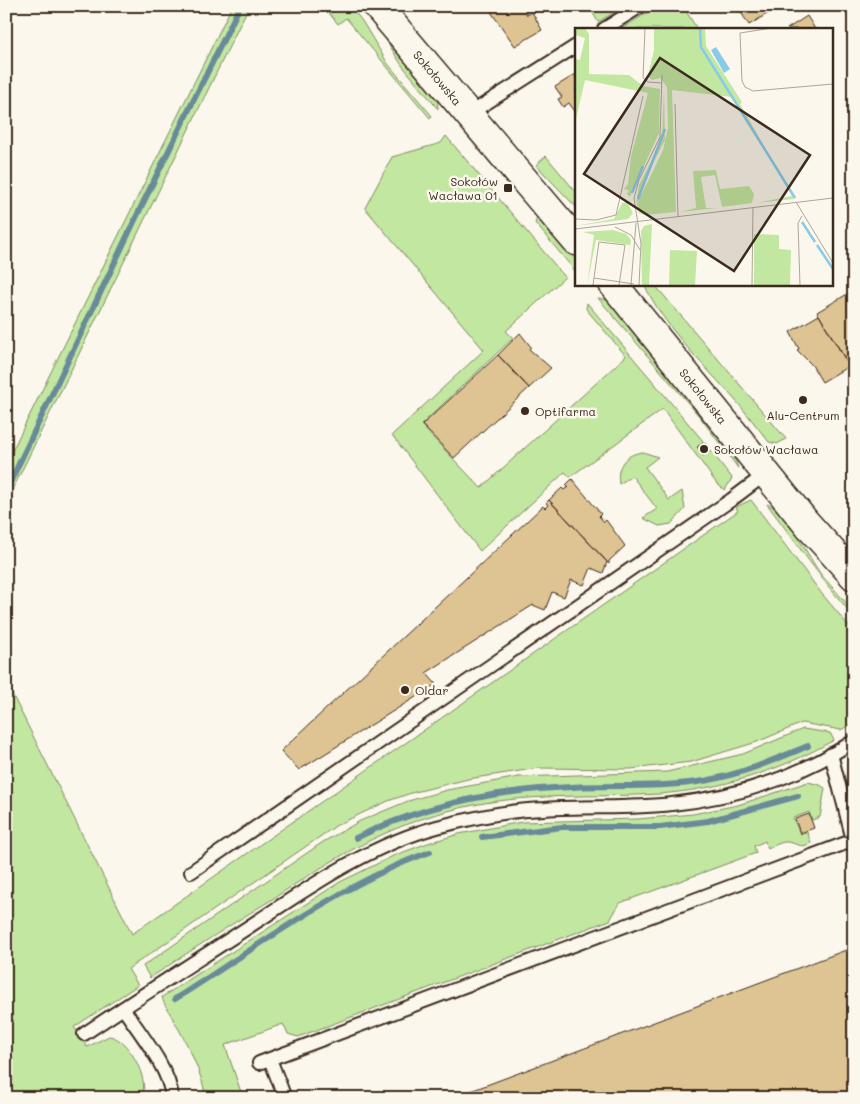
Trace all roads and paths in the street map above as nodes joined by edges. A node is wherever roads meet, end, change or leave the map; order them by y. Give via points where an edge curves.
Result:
1 (377, 6) edge
2 (641, 6) edge
3 (606, 28) edge
4 (575, 47) edge
5 (469, 114) junction
6 (575, 240) edge
7 (614, 285) edge
8 (767, 473) junction
9 (854, 576) edge
10 (854, 741) edge
11 (832, 754) junction
12 (853, 840) edge
13 (192, 872) dead end
14 (123, 1008) junction
15 (84, 1034) dead end
16 (172, 1098) edge
17 (285, 1098) edge

1 - 5 street, Sokołowska
2 - 3 lane
4 - 5 lane
5 - 6 street, Sokołowska
7 - 8 street, Sokołowska
8 - 9 street, Sokołowska
8 - 13 lane
10 - 11 lane
11 - 12 lane
11 - 14 lane via 785,778 709,799 653,806 520,811 414,835 345,866
12 - 17 lane via 264,1061
14 - 15 lane
14 - 16 lane via 163,1069

